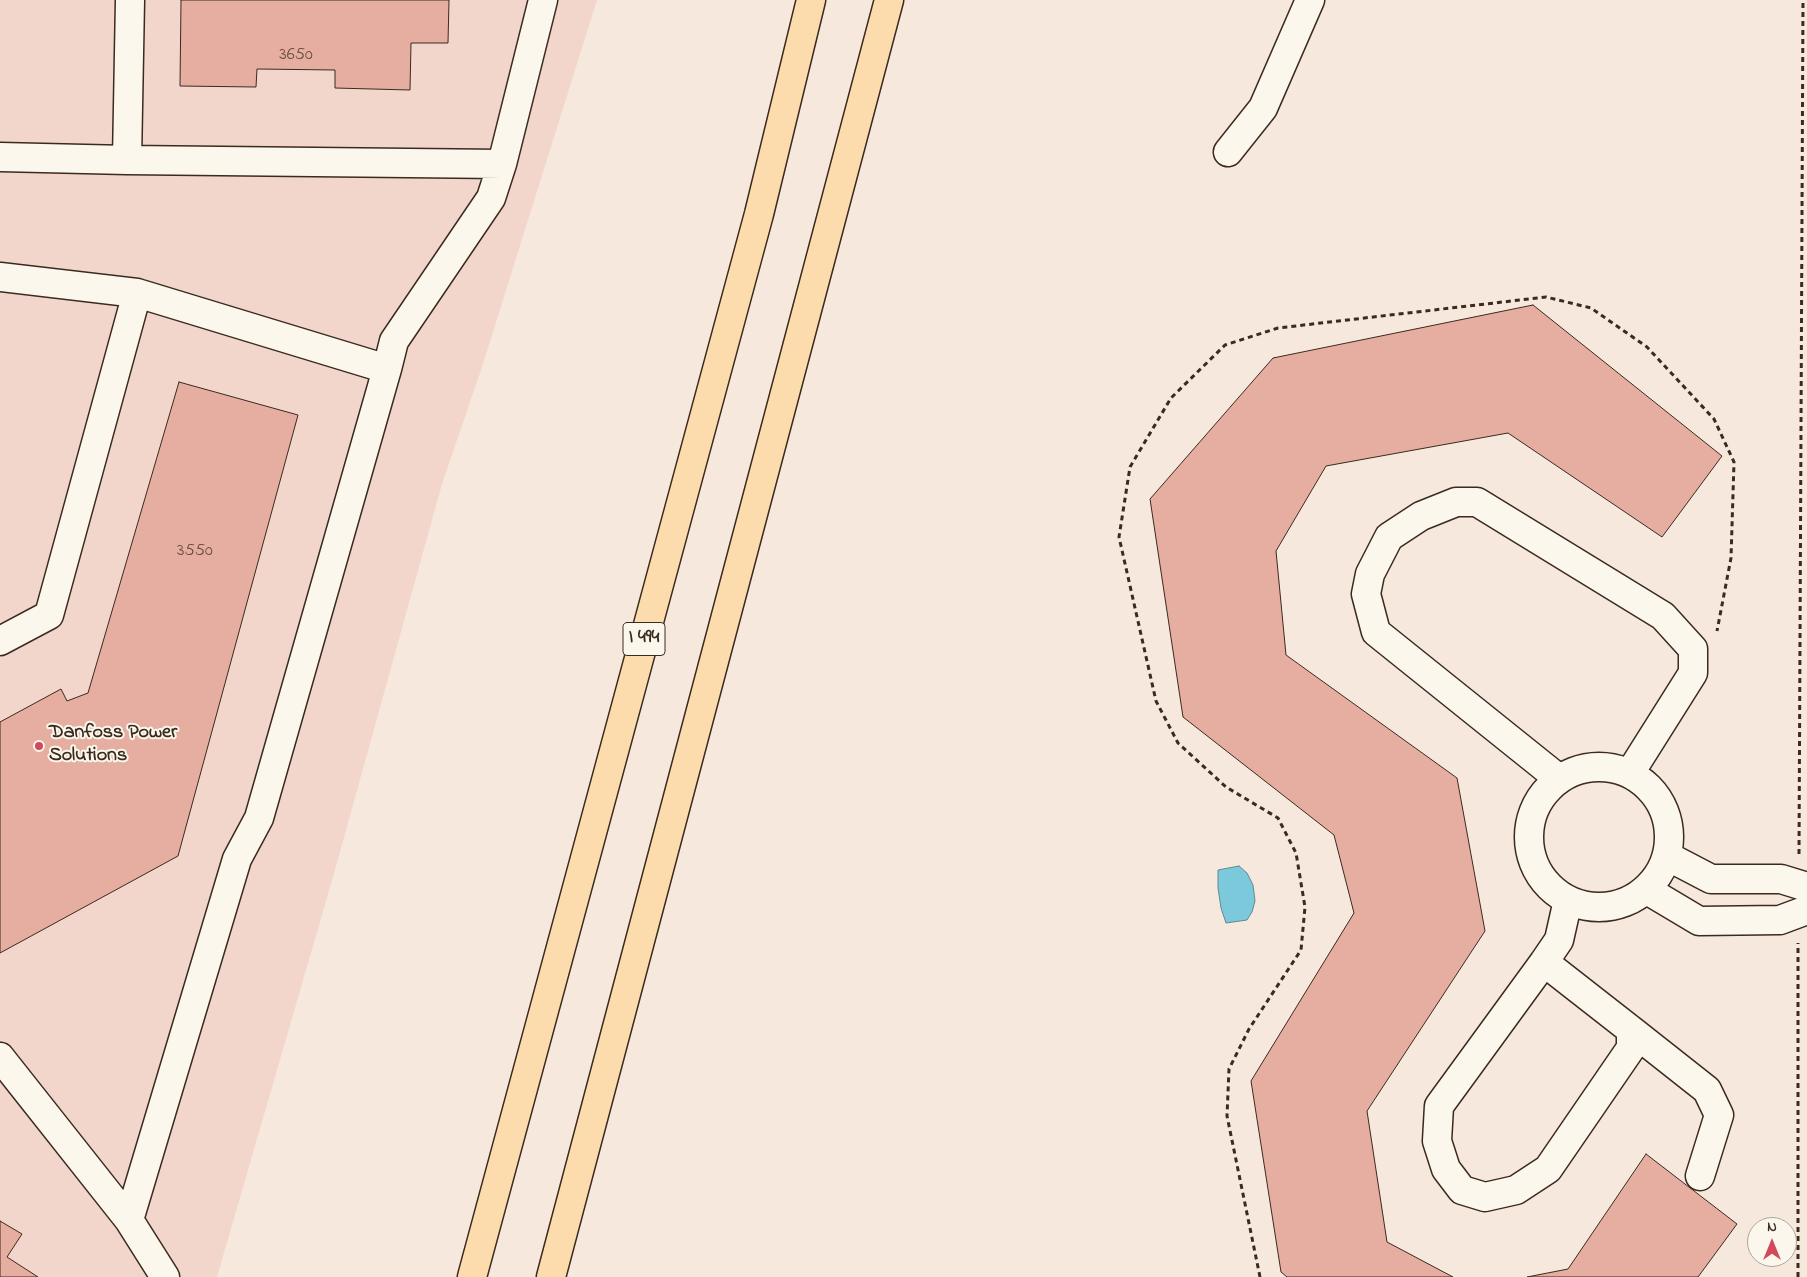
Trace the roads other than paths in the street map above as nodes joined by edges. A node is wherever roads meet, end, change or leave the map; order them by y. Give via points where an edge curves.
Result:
1 (130, 0) edge
2 (543, 0) edge
3 (811, 0) edge
4 (889, 0) edge
5 (1310, 0) edge
6 (1228, 152) dead end
7 (0, 157) edge
8 (127, 160) junction
9 (502, 164) junction
10 (0, 277) edge
11 (137, 293) junction
12 (387, 369) junction
13 (0, 641) edge
14 (1630, 773) junction
15 (1558, 778) junction
16 (1667, 856) junction
17 (1803, 886) edge
18 (1648, 890) junction
19 (1568, 900) junction
20 (1803, 911) edge
21 (1544, 962) junction
22 (1631, 1030) junction
23 (0, 1057) edge
24 (1700, 1176) dead end
25 (129, 1220) junction
26 (165, 1277) edge
27 (472, 1277) edge
28 (551, 1277) edge

1 - 8 street
2 - 9 street
3 - 27 highway, I 494 via 759,214
4 - 28 highway
5 - 6 street via 1263,108
7 - 8 street
8 - 9 street
9 - 12 street via 491,198 394,341
10 - 11 street
11 - 12 street
11 - 13 street via 49,615
12 - 25 street via 259,818 237,860
14 - 15 street via 1609,766 1582,768
14 - 15 street via 1693,673 1693,649 1663,616 1477,502 1456,502 1422,516 1389,537 1370,574 1366,594 1376,632
14 - 16 street via 1650,788 1664,808 1670,832
15 - 19 street via 1541,796 1530,818 1528,842 1534,866 1548,886
16 - 17 street via 1711,878 1781,878
16 - 18 street
18 - 19 street via 1616,905 1592,907
18 - 20 street via 1700,921 1780,920
19 - 21 street via 1558,940
21 - 22 street
21 - 22 street via 1439,1106 1437,1141 1446,1169 1462,1190 1485,1197 1516,1190 1548,1169 1631,1048
22 - 24 street via 1706,1090 1719,1115
23 - 25 street
25 - 26 street

